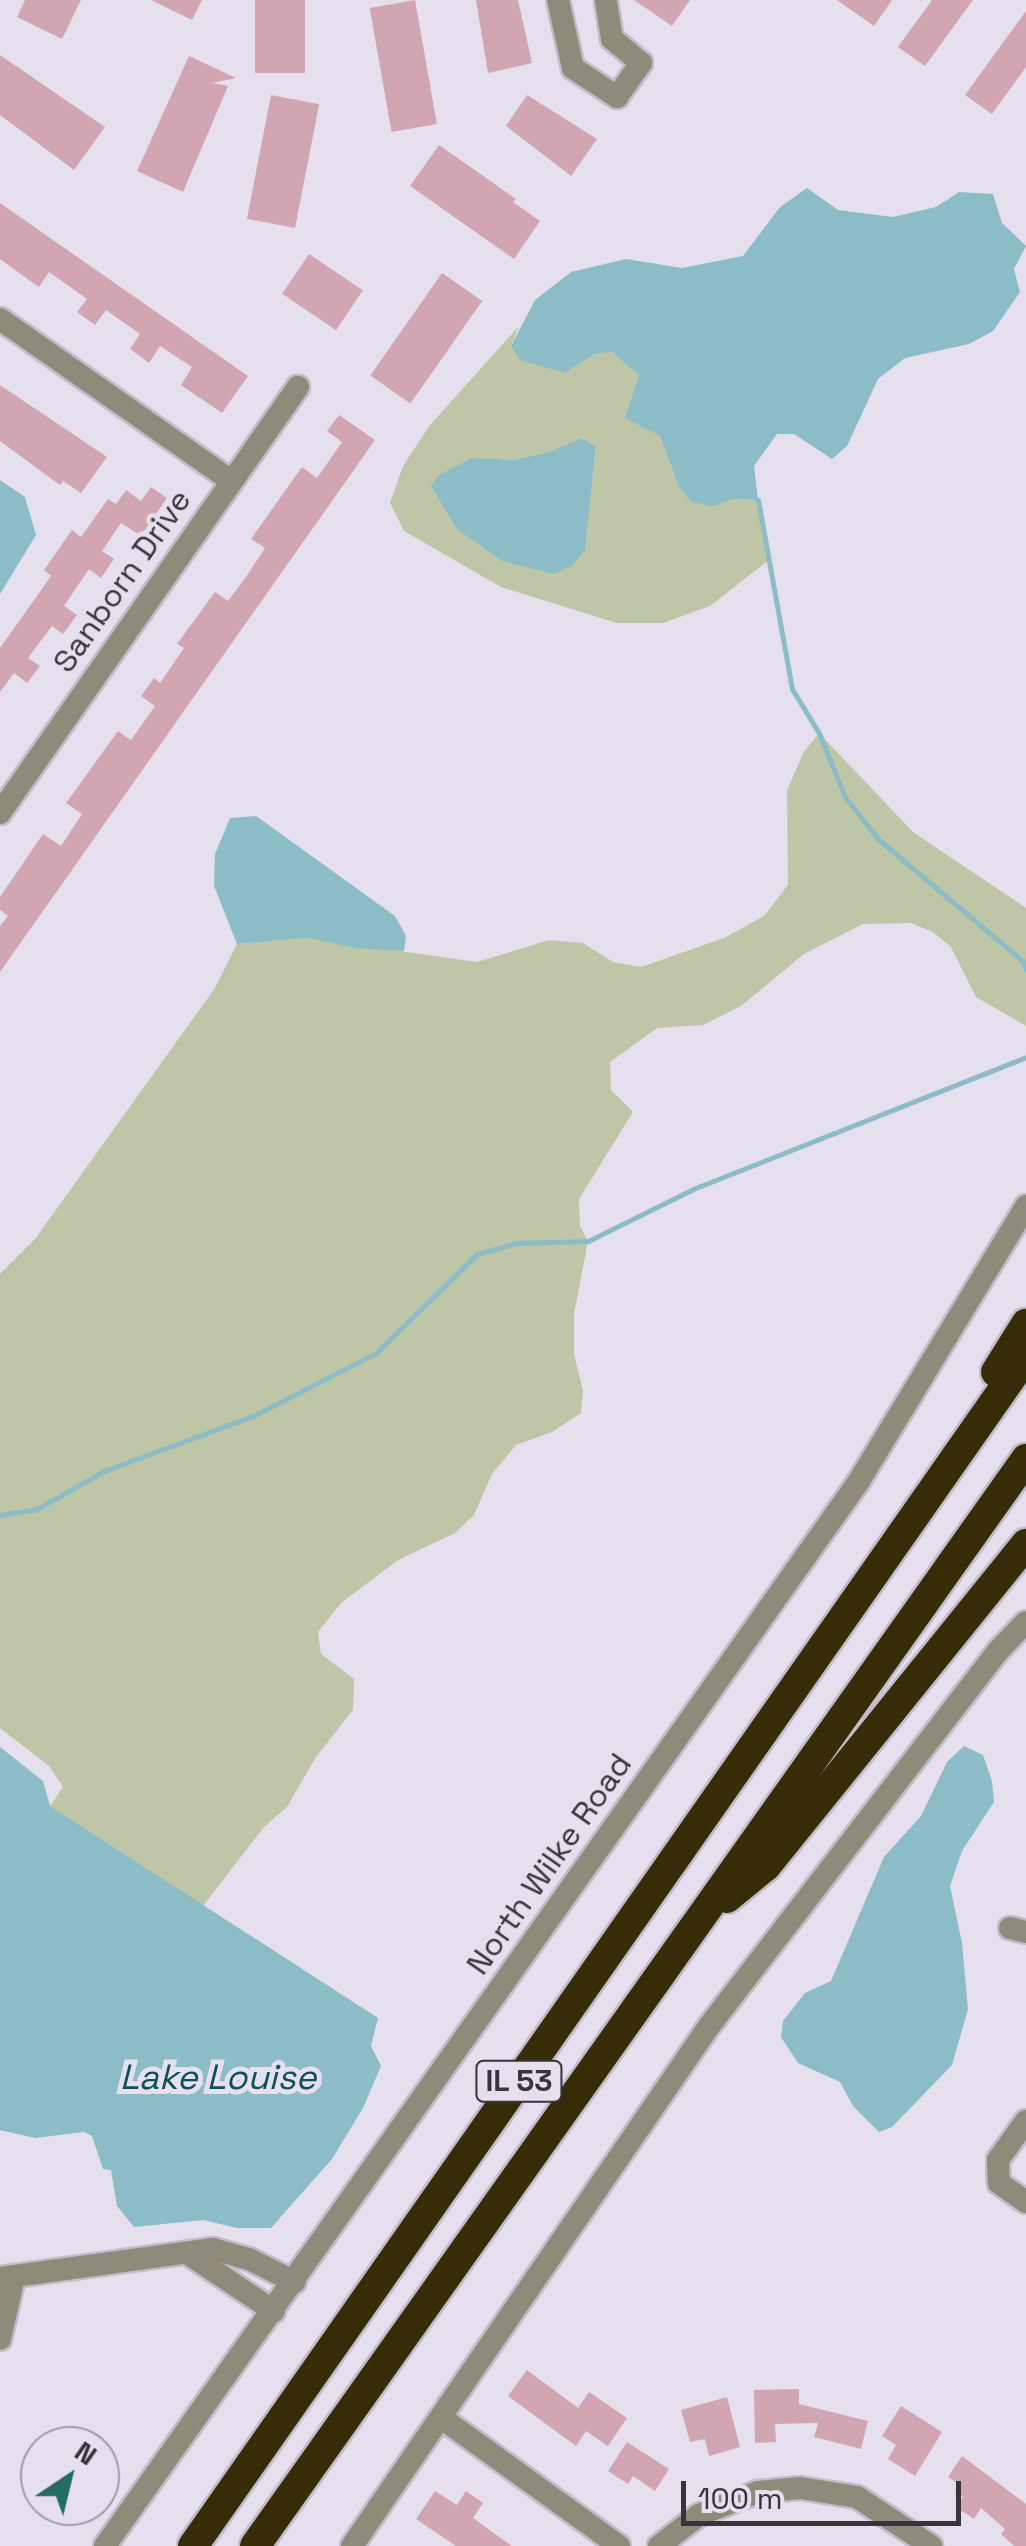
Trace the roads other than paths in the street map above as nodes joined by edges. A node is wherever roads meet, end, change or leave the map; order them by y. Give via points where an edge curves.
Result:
1 (558, 0) edge
2 (606, 0) edge
3 (0, 319) edge
4 (298, 387) dead end
5 (231, 481) junction
6 (0, 813) edge
7 (1026, 1206) edge
8 (1026, 1324) edge
9 (1026, 1357) edge
10 (1026, 1458) edge
11 (1026, 1544) edge
12 (844, 1616) junction
13 (1026, 1622) edge
14 (697, 1922) junction
15 (1026, 2120) edge
16 (1026, 2202) edge
17 (190, 2255) junction
18 (7, 2278) edge
19 (295, 2282) junction
20 (274, 2311) junction
21 (0, 2340) edge
22 (444, 2419) junction
23 (105, 2546) edge
24 (193, 2546) edge
25 (255, 2546) edge
26 (352, 2546) edge
27 (618, 2546) edge
28 (660, 2546) edge
29 (930, 2546) edge

1 - 2 street via 573,68 617,97 641,63 612,39
3 - 5 street
4 - 5 street, Sanborn Drive
5 - 6 street, Sanborn Drive
7 - 19 street, North Wilke Road via 860,1481
8 - 12 highway
9 - 12 highway, IL 53
10 - 14 highway, IL 53
11 - 14 highway via 766,1866
12 - 24 highway, IL 53
13 - 22 street via 710,2025
14 - 25 highway, IL 53
15 - 16 street via 998,2160 999,2183
17 - 18 street
17 - 19 street via 213,2249
17 - 20 street
18 - 21 street
19 - 20 street, North Wilke Road
20 - 23 street, North Wilke Road
22 - 26 street
22 - 27 street
28 - 29 street via 700,2515 758,2492 800,2488 857,2498

